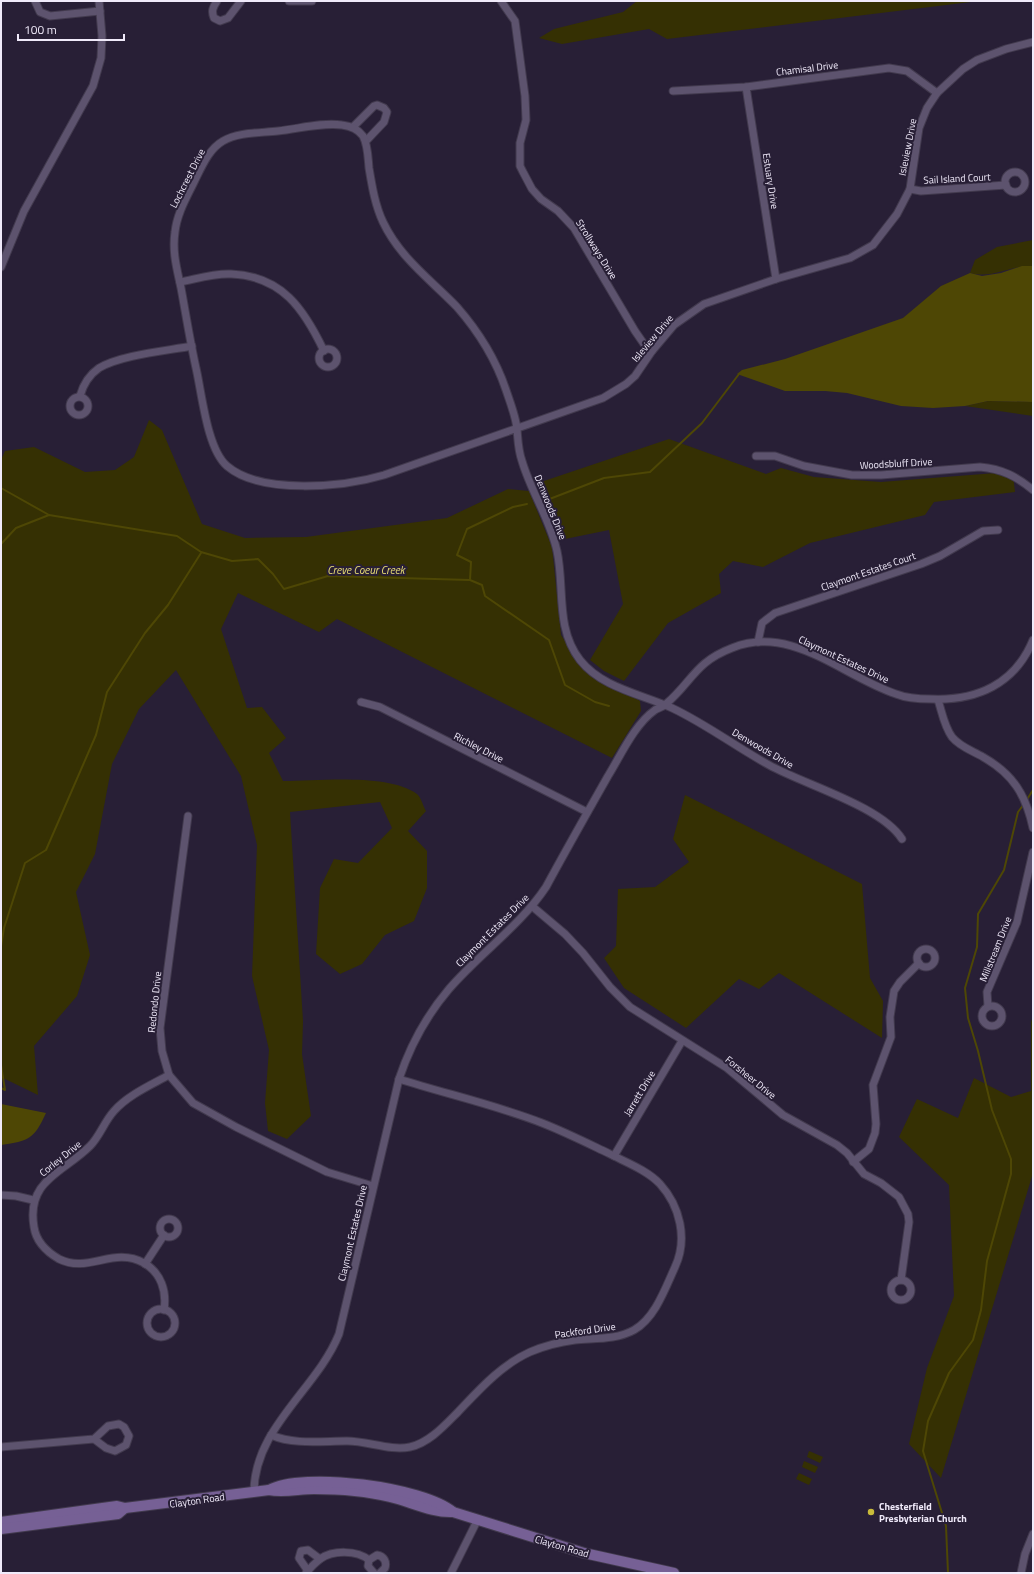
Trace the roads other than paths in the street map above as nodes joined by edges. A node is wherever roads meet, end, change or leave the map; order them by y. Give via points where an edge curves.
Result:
1 (36, 1) edge
2 (99, 1) edge
3 (217, 1) edge
4 (241, 1) edge
5 (289, 1) edge
6 (312, 1) edge
7 (505, 2) edge
8 (100, 11) junction
9 (1033, 42) edge
10 (746, 86) junction
11 (673, 91) dead end
12 (937, 93) junction
13 (353, 127) junction
14 (366, 141) junction
15 (1006, 185) dead end
16 (910, 189) junction
17 (1, 267) edge
18 (776, 279) junction
19 (180, 282) junction
20 (192, 346) junction
21 (324, 350) dead end
22 (652, 351) junction
23 (80, 396) dead end
24 (517, 428) junction
25 (756, 456) dead end
26 (228, 467) joint
27 (1033, 490) edge
28 (998, 530) dead end
29 (1033, 640) edge
30 (758, 642) junction
31 (938, 700) junction
32 (361, 702) dead end
33 (666, 705) junction
34 (587, 812) junction
35 (188, 816) dead end
36 (1033, 828) edge
37 (902, 839) dead end
38 (1033, 852) edge
39 (532, 907) junction
40 (919, 963) dead end
41 (988, 1006) dead end
42 (682, 1041) junction
43 (169, 1075) junction
44 (399, 1079) junction
45 (614, 1156) junction
46 (853, 1162) junction
47 (373, 1186) junction
48 (1, 1195) edge
49 (33, 1200) junction
50 (164, 1235) dead end
51 (145, 1264) junction
52 (901, 1280) dead end
53 (164, 1310) dead end
54 (271, 1435) junction
55 (94, 1439) junction
56 (1, 1447) edge
57 (254, 1492) junction
58 (126, 1508) junction
59 (478, 1519) junction
60 (1, 1522) edge
61 (1, 1529) edge
62 (1033, 1534) edge
63 (320, 1559) junction
64 (369, 1560) junction
65 (656, 1571) edge
66 (307, 1572) edge
67 (374, 1573) edge
68 (380, 1573) edge
69 (451, 1573) edge
70 (674, 1573) edge
71 (1021, 1573) edge

1 - 8 street via 40,12 50,16
2 - 8 street
3 - 4 street via 212,13 214,18 220,21 228,18
5 - 6 street
7 - 22 street, Strollways Drive via 515,21 525,96 526,120 520,143 522,172 541,199 558,211 574,228 635,331
8 - 17 street via 101,58 93,86 24,212
9 - 12 street, Isleview Drive via 977,60 962,69
10 - 11 street, Chamisal Drive
10 - 12 street, Chamisal Drive via 889,68 907,71
10 - 18 street, Estuary Drive
12 - 16 street, Isleview Drive via 927,108 919,128
13 - 14 street
13 - 14 street via 374,106 384,108 387,112 384,122
13 - 19 street, Lochcrest Drive via 334,124 236,136 220,143 206,158 177,220 174,247
14 - 24 street, Denwoods Drive via 375,200 383,222 409,261 454,305 481,339 506,388
15 - 16 street, Sail Island Court via 921,191
16 - 18 street, Isleview Drive via 897,214 873,245 850,258
18 - 22 street, Isleview Drive via 704,304 674,324
19 - 20 street, Lochcrest Drive
19 - 21 street via 230,274 245,275 273,285 296,303
20 - 23 street via 108,364 91,375
20 - 26 street, Lochcrest Drive via 211,438 215,450
22 - 24 street, Isleview Drive via 635,376 615,392
24 - 26 street, Isleview Drive via 384,475 336,486 285,485 251,478
24 - 33 street, Denwoods Drive via 516,436 521,459 555,543 562,580 563,620 573,649 585,666 606,681 652,702
25 - 27 street, Woodsbluff Drive via 775,456 804,466 852,475 993,468 1016,477
28 - 30 street, Claymont Estates Court via 983,531 921,564 775,613 762,623
29 - 31 street, Claymont Estates Drive via 1016,669 994,686 970,695
30 - 31 street, Claymont Estates Drive via 778,643 806,650 896,695
30 - 33 street, Claymont Estates Drive via 733,647 717,654 692,674
31 - 36 street via 945,726 953,738 997,765 1017,787 1026,801
32 - 34 street, Richley Drive via 380,708
33 - 34 street, Claymont Estates Drive via 655,710 625,744
33 - 37 street, Denwoods Drive via 700,722 768,764 868,810 887,822
34 - 39 street, Claymont Estates Drive via 546,887
35 - 43 street, Redondo Drive via 160,1028 162,1052
38 - 41 street, Millstream Drive via 1018,922 987,992
39 - 42 street, Forsheer Drive via 565,934 625,1003
39 - 44 street, Claymont Estates Drive via 439,1001 416,1036
40 - 46 street via 894,991 890,1018 891,1038 873,1085 875,1133 869,1149
42 - 45 street, Jarrett Drive
42 - 46 street, Forsheer Drive via 727,1068 783,1115 837,1145
43 - 47 street, Redondo Drive via 184,1094 202,1110 327,1172
43 - 49 street, Corley Drive via 123,1103 107,1119 92,1145 49,1179
44 - 45 street, Packford Drive via 541,1123
44 - 47 street, Claymont Estates Drive
45 - 54 street, Packford Drive via 658,1182 674,1204 681,1230 678,1261 652,1314 641,1325 618,1336 558,1343 511,1362 426,1441 410,1447 395,1448 351,1441 284,1441
46 - 52 street, Forsheer Drive via 864,1174 899,1197 908,1214 909,1231
47 - 54 street, Claymont Estates Drive via 344,1319 334,1346 316,1375
48 - 49 street
49 - 51 street via 32,1219 35,1235 46,1249 60,1259 86,1264 127,1256
50 - 51 street
51 - 53 street via 162,1283 165,1291
54 - 57 street, Claymont Estates Drive via 255,1471
55 - 55 street via 115,1451 126,1445 129,1436 124,1427 114,1424
55 - 56 street
57 - 58 main road, Clayton Road
57 - 59 main road, Clayton Road via 343,1490 390,1497
58 - 60 main road, Clayton Road via 116,1506
58 - 61 main road, Clayton Road via 118,1514
59 - 65 main road, Clayton Road via 584,1553
59 - 69 street
62 - 71 street via 1024,1554
63 - 64 street via 328,1555 346,1553 358,1554
63 - 66 street
63 - 66 street via 308,1550 302,1551 299,1558
64 - 67 street via 368,1566
64 - 68 street via 374,1556 383,1558 386,1566
65 - 70 main road, Clayton Road

